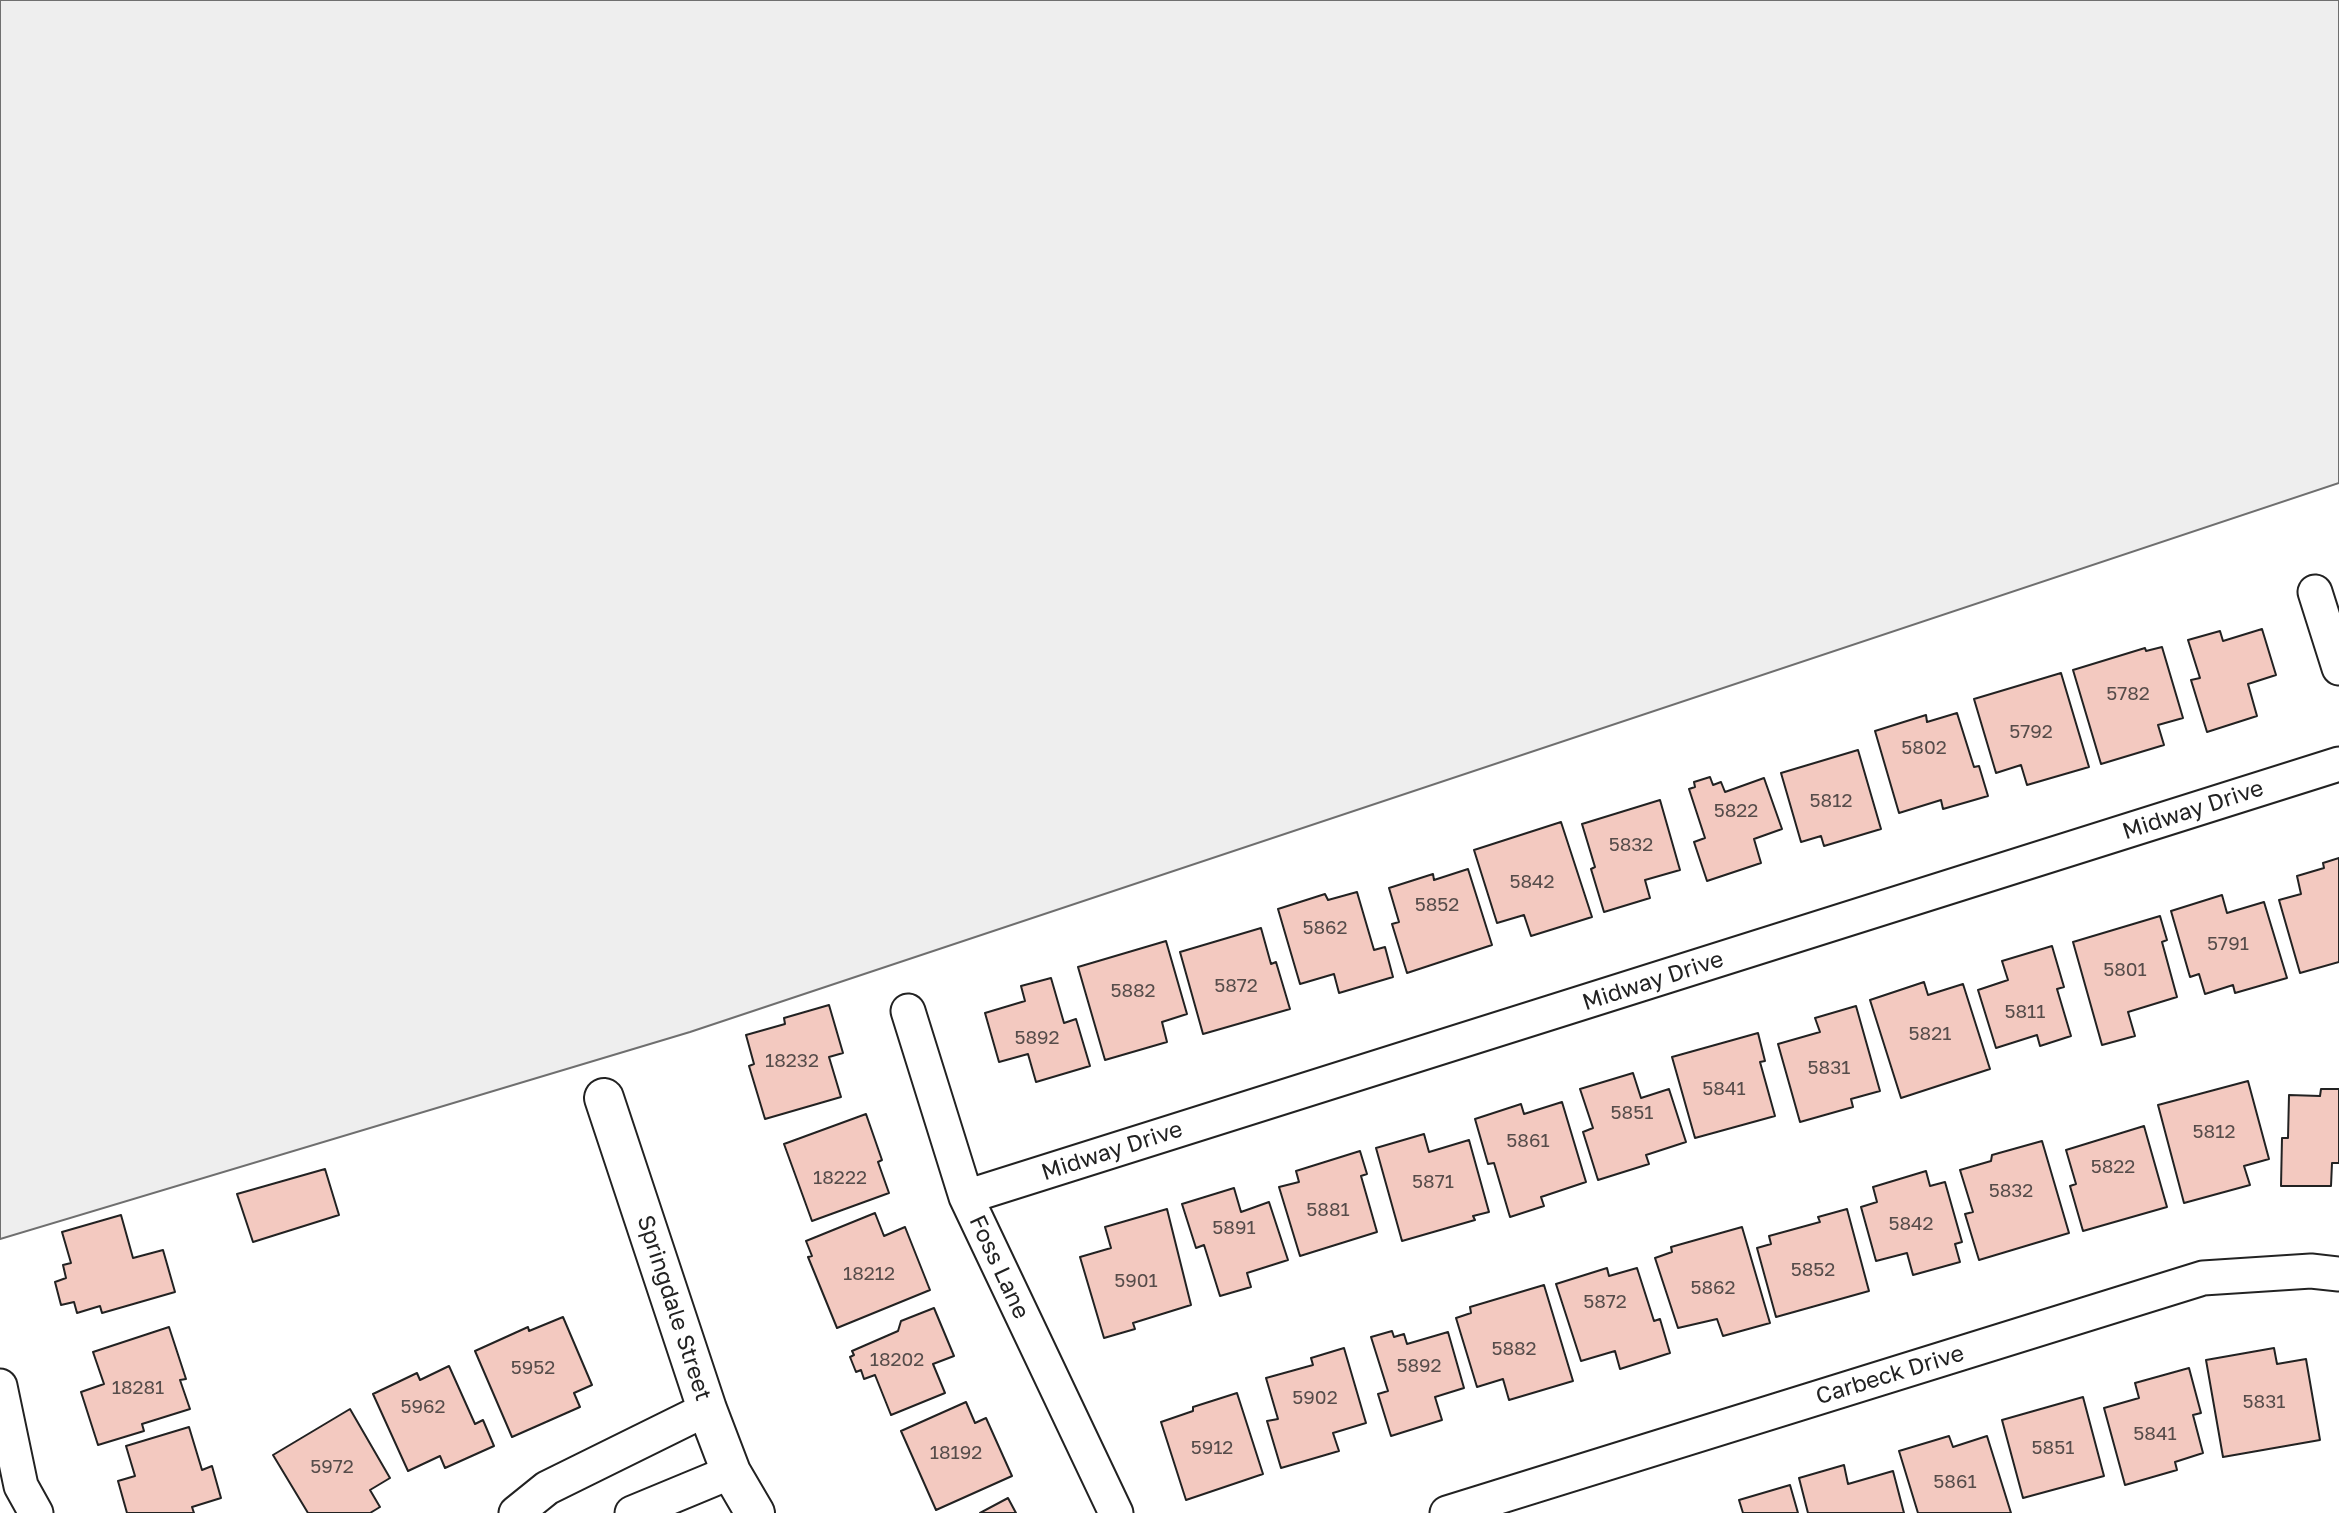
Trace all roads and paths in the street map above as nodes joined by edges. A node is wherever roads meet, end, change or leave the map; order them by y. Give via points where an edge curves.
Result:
1 (2315, 592) dead end
2 (2339, 668) edge
3 (2339, 764) edge
4 (908, 1011) dead end
5 (604, 1098) dead end
6 (966, 1197) junction
7 (2339, 1274) edge
8 (0, 1386) edge
9 (707, 1409) junction
10 (731, 1472) junction
11 (19, 1499) edge
12 (516, 1513) edge
13 (632, 1513) edge
14 (755, 1513) edge
15 (1116, 1513) edge
16 (1447, 1513) edge

1 - 2 street
3 - 6 street, Midway Drive
4 - 6 street, Foss Lane
5 - 9 street, Springdale Street
6 - 15 street, Foss Lane
7 - 16 street, Carbeck Drive via 2311,1271 2203,1278
8 - 11 street
9 - 10 street, Springdale Street
9 - 12 street via 547,1488
10 - 13 street
10 - 14 street, Springdale Street

